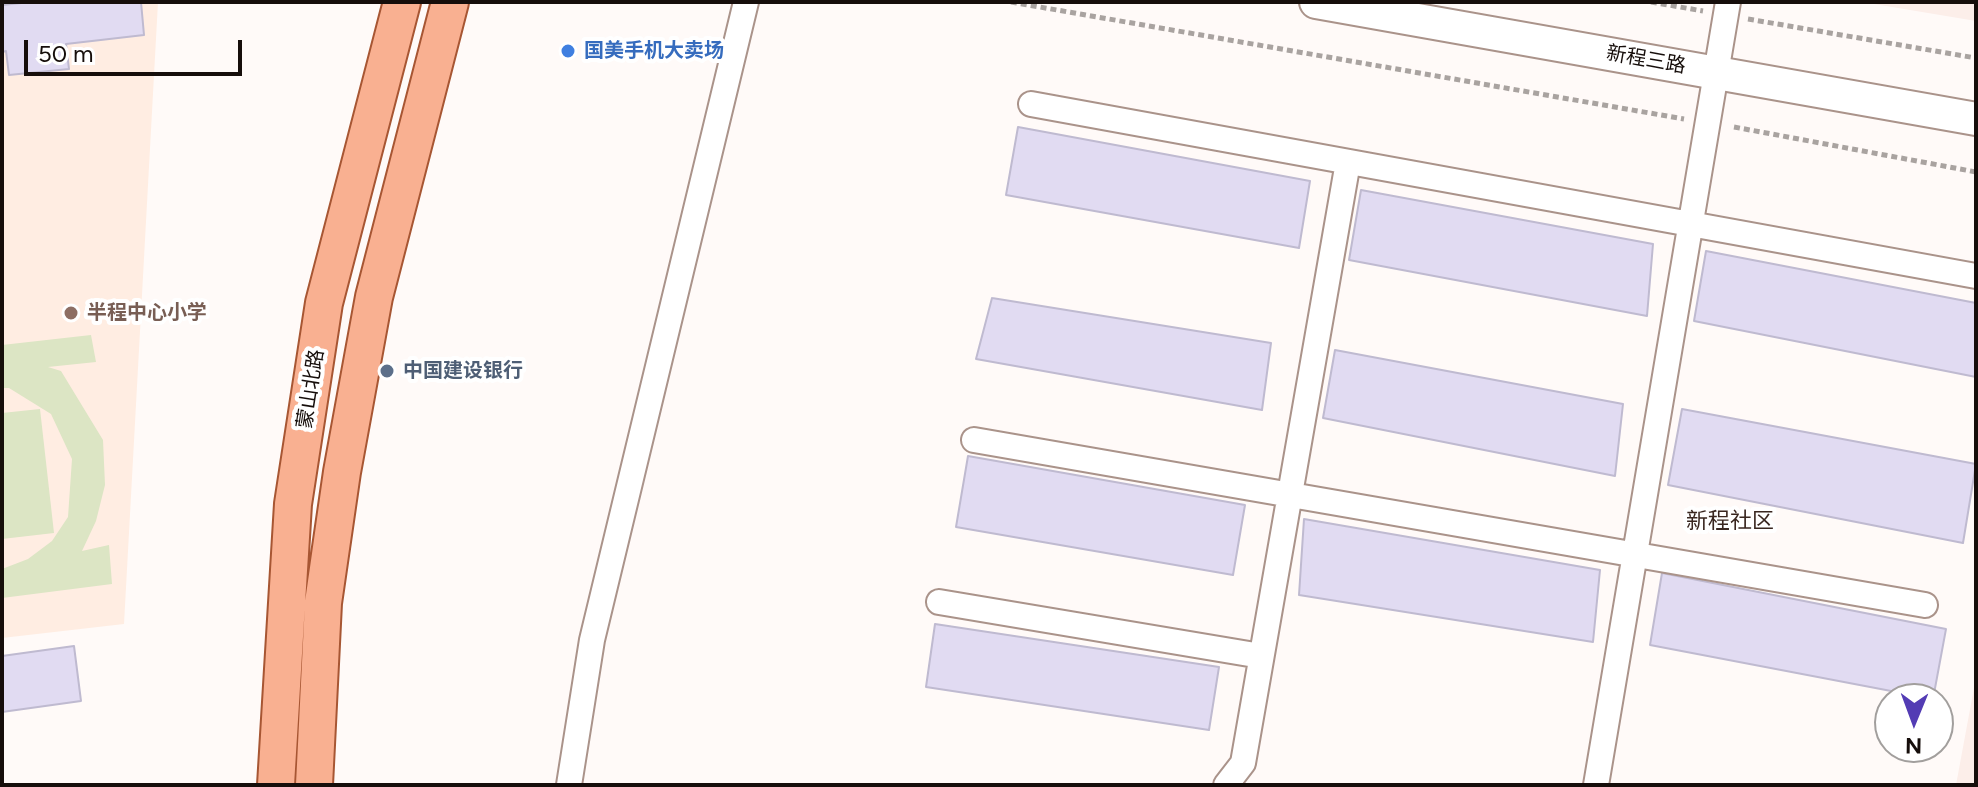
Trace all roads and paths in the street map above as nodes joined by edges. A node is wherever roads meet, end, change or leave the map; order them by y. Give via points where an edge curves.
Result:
1 (402, 2) edge
2 (450, 2) edge
3 (746, 2) edge
4 (1011, 2) edge
5 (1316, 2) edge
6 (1651, 2) edge
7 (1361, 6) edge
8 (1727, 8) edge
9 (1976, 58) edge
10 (1715, 72) junction
11 (1031, 104) dead end
12 (1976, 119) edge
13 (1707, 122) junction
14 (1348, 162) junction
15 (1976, 172) edge
16 (1689, 224) junction
17 (1976, 276) edge
18 (974, 440) dead end
19 (1289, 497) junction
20 (1634, 554) junction
21 (939, 602) dead end
22 (1925, 605) dead end
23 (1261, 656) junction
24 (276, 785) edge
25 (314, 785) edge
26 (569, 785) edge
27 (1226, 785) edge
28 (1596, 785) edge

1 - 24 main road, 蒙山北路 via 324,303 293,504
2 - 25 main road via 374,297 342,472 323,603
3 - 26 street via 592,640
4 - 13 path
5 - 7 main road, 新程三路
6 - 8 path
7 - 10 main road, 新程三路
8 - 9 path
8 - 10 street
10 - 12 main road, 新程三路
10 - 13 street
11 - 14 street
13 - 15 path
13 - 16 street
14 - 16 street
14 - 19 street
16 - 17 street
16 - 20 street
18 - 19 street
19 - 20 street
19 - 23 street
20 - 22 street
20 - 28 street
21 - 23 street
23 - 27 street via 1243,763

